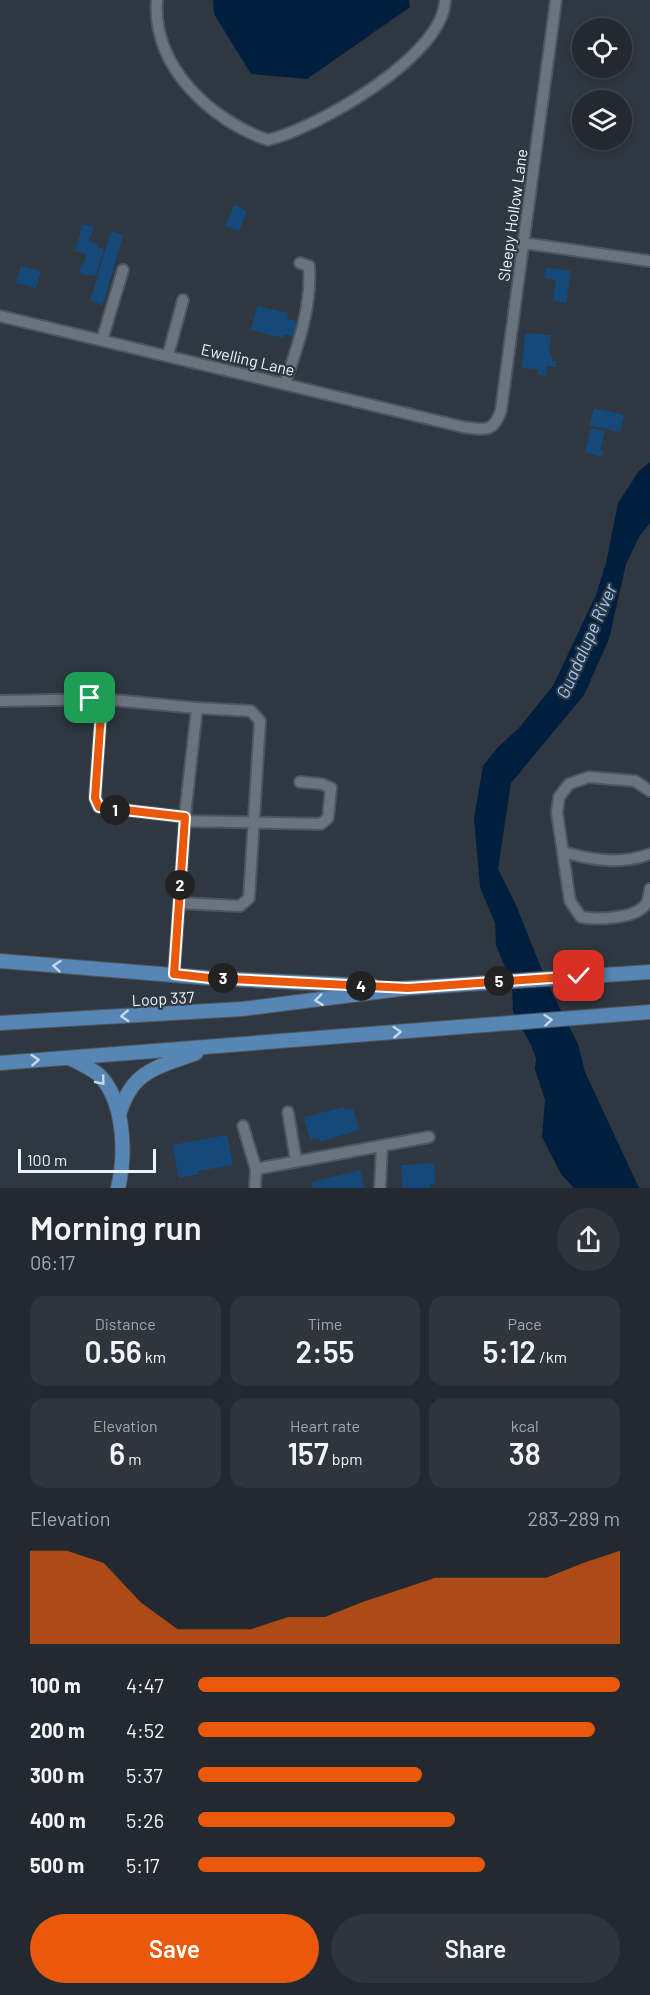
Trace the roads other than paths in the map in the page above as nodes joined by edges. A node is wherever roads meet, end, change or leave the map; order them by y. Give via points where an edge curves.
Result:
1 (157, 0) edge
2 (445, 0) edge
3 (556, 0) edge
4 (523, 243) junction
5 (650, 261) edge
6 (300, 263) dead end
7 (123, 270) dead end
8 (183, 300) dead end
9 (0, 316) edge
10 (102, 340) junction
11 (168, 355) junction
12 (285, 383) junction
13 (489, 429) joint
14 (102, 699) junction
15 (0, 701) edge
16 (197, 708) junction
17 (300, 782) dead end
18 (650, 791) edge
19 (185, 819) junction
20 (254, 823) junction
21 (562, 852) junction
22 (650, 854) edge
23 (650, 889) edge
24 (179, 903) junction
25 (0, 962) edge
26 (649, 972) edge
27 (174, 974) junction
28 (408, 988) junction
29 (650, 1012) edge
30 (0, 1023) edge
31 (213, 1047) junction
32 (70, 1058) junction
33 (0, 1063) edge
34 (288, 1112) dead end
35 (119, 1115) junction
36 (243, 1126) dead end
37 (429, 1137) dead end
38 (382, 1146) junction
39 (296, 1161) junction
40 (256, 1168) junction
41 (118, 1188) edge
42 (255, 1188) edge
43 (381, 1188) edge

1 - 2 street via 160,39 177,72 214,111 268,140 334,112 397,70 438,26
3 - 4 street, Sleepy Hollow Lane
4 - 5 street
4 - 13 street, Sleepy Hollow Lane via 501,410 498,421
6 - 12 street via 309,266 310,284 304,324
7 - 10 street
8 - 11 street
9 - 10 street, Ewelling Lane
10 - 11 street, Ewelling Lane
11 - 12 street, Ewelling Lane
12 - 13 street, Ewelling Lane via 463,427
14 - 15 street
14 - 16 street
14 - 19 street via 95,798 99,807
16 - 19 street
16 - 20 street via 251,711 261,722
17 - 20 street via 331,788 326,822
18 - 21 street via 635,781 610,778 589,777 569,784 559,797 557,813
19 - 20 street
19 - 24 street
20 - 24 street via 250,894 246,902 240,906
21 - 22 street via 592,860 632,861
21 - 23 street via 570,901 581,917 598,921 638,912 647,903
24 - 27 street
27 -> 25 main road
26 - 28 main road, Loop 337
27 - 28 main road
28 -> 30 main road, Loop 337 via 242,1010
31 -> 29 main road
31 - 32 main road
31 - 35 main road via 140,1077 129,1087
33 -> 32 main road
32 -> 35 main road via 99,1075
34 - 39 street
35 - 41 main road via 122,1166
36 - 40 street
37 - 38 street
38 - 39 street
38 - 43 street
39 - 40 street
40 - 42 street

